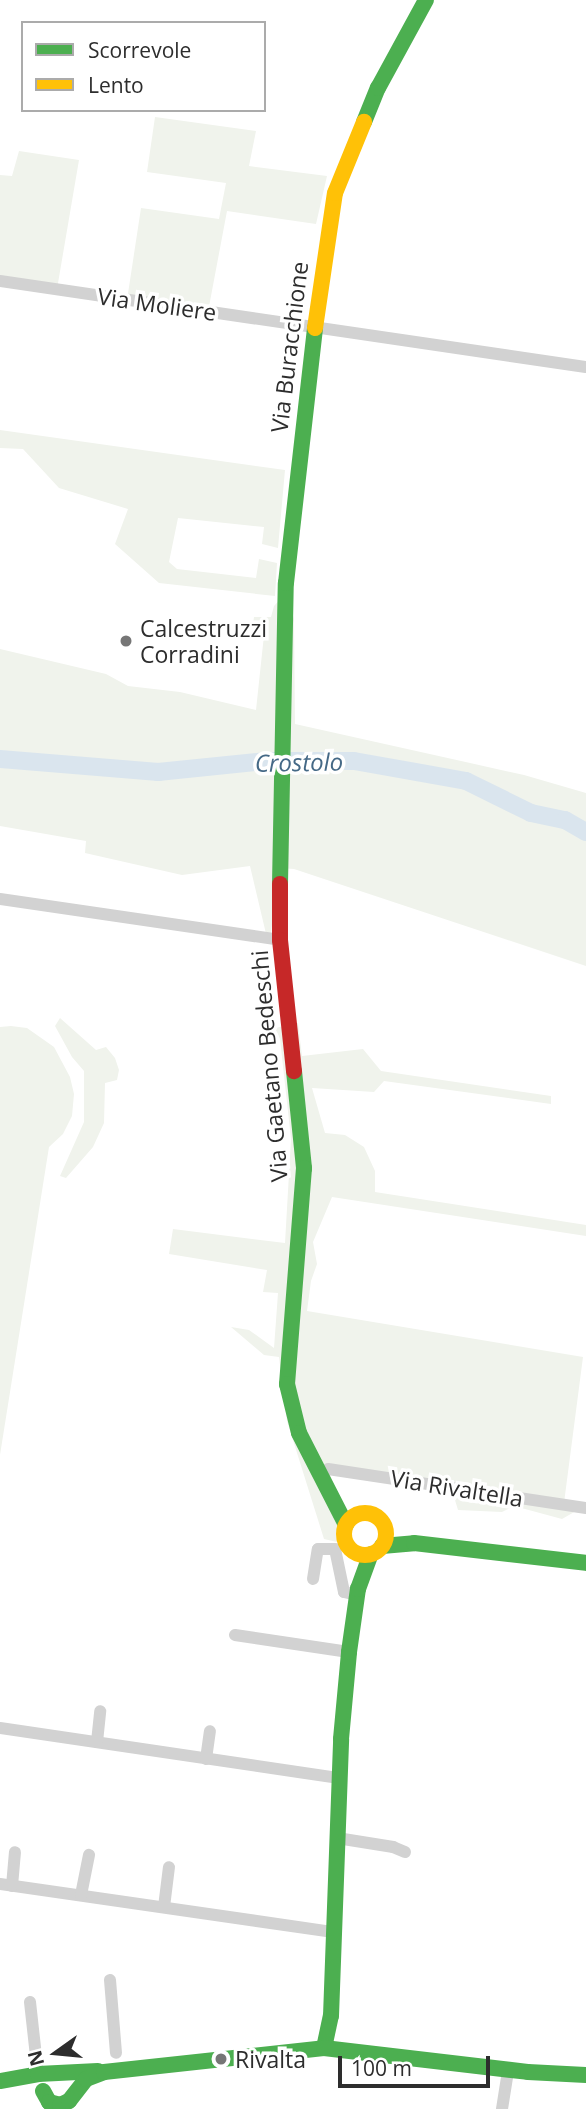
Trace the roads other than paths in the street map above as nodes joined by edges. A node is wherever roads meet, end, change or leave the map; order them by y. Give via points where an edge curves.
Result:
1 (426, 0) edge
2 (0, 281) edge
3 (315, 327) junction
4 (586, 368) edge
5 (281, 721) joint
6 (0, 899) edge
7 (279, 940) junction
8 (326, 1476) junction
9 (586, 1508) edge
10 (363, 1513) junction
11 (346, 1525) junction
12 (384, 1526) junction
13 (414, 1543) junction
14 (344, 1550) junction
15 (377, 1550) junction
16 (586, 1563) edge
17 (313, 1579) dead end
18 (358, 1592) junction
19 (235, 1635) dead end
20 (349, 1652) junction
21 (100, 1711) dead end
22 (0, 1728) edge
23 (210, 1731) dead end
24 (97, 1742) junction
25 (206, 1759) junction
26 (340, 1778) junction
27 (337, 1838) junction
28 (15, 1852) dead end
29 (405, 1852) dead end
30 (89, 1855) dead end
31 (169, 1867) dead end
32 (6, 1885) edge
33 (81, 1895) junction
34 (163, 1907) junction
35 (334, 1932) junction
36 (110, 1980) dead end
37 (30, 2002) dead end
38 (324, 2049) junction
39 (116, 2053) dead end
40 (508, 2070) junction
41 (104, 2072) junction
42 (52, 2074) junction
43 (586, 2075) edge
44 (5, 2081) edge
45 (58, 2101) edge
46 (502, 2109) edge

1 - 3 main road, Via Buracchione via 378,88 345,163 329,220
2 - 3 street, Via Moliere
3 - 4 street, Via Moliere
3 - 5 main road, Via Buracchione via 289,536
5 - 7 main road, Via Gaetano Bedeschi
6 - 7 street
7 - 8 main road, Via Gaetano Bedeschi via 304,1168 288,1384 299,1433
8 - 9 street, Via Rivaltella
8 - 10 main road, Via Gaetano Bedeschi
8 - 11 main road, Via Gaetano Bedeschi
10 - 11 main road
10 - 12 main road via 376,1516
11 - 14 main road
12 - 13 main road
12 - 15 main road
13 - 15 main road
13 - 16 main road
14 - 15 main road
14 - 17 street via 318,1549
14 - 18 main road
15 - 18 main road
18 - 20 main road
19 - 20 street
20 - 26 main road
21 - 24 street
22 - 24 street
23 - 25 street
24 - 25 street
25 - 26 street
26 - 27 main road
27 - 29 street
27 - 35 main road
28 - 32 street
30 - 33 street
31 - 34 street
32 - 33 street
33 - 34 street
34 - 35 street
35 - 38 main road via 331,2016
36 - 39 street
37 - 42 street
38 - 40 main road
38 - 41 main road
40 - 43 main road
40 - 46 street
41 - 42 main road
41 - 45 main road
42 - 44 main road
42 - 45 main road via 44,2081
42 - 45 main road via 74,2081
44 - 45 main road

